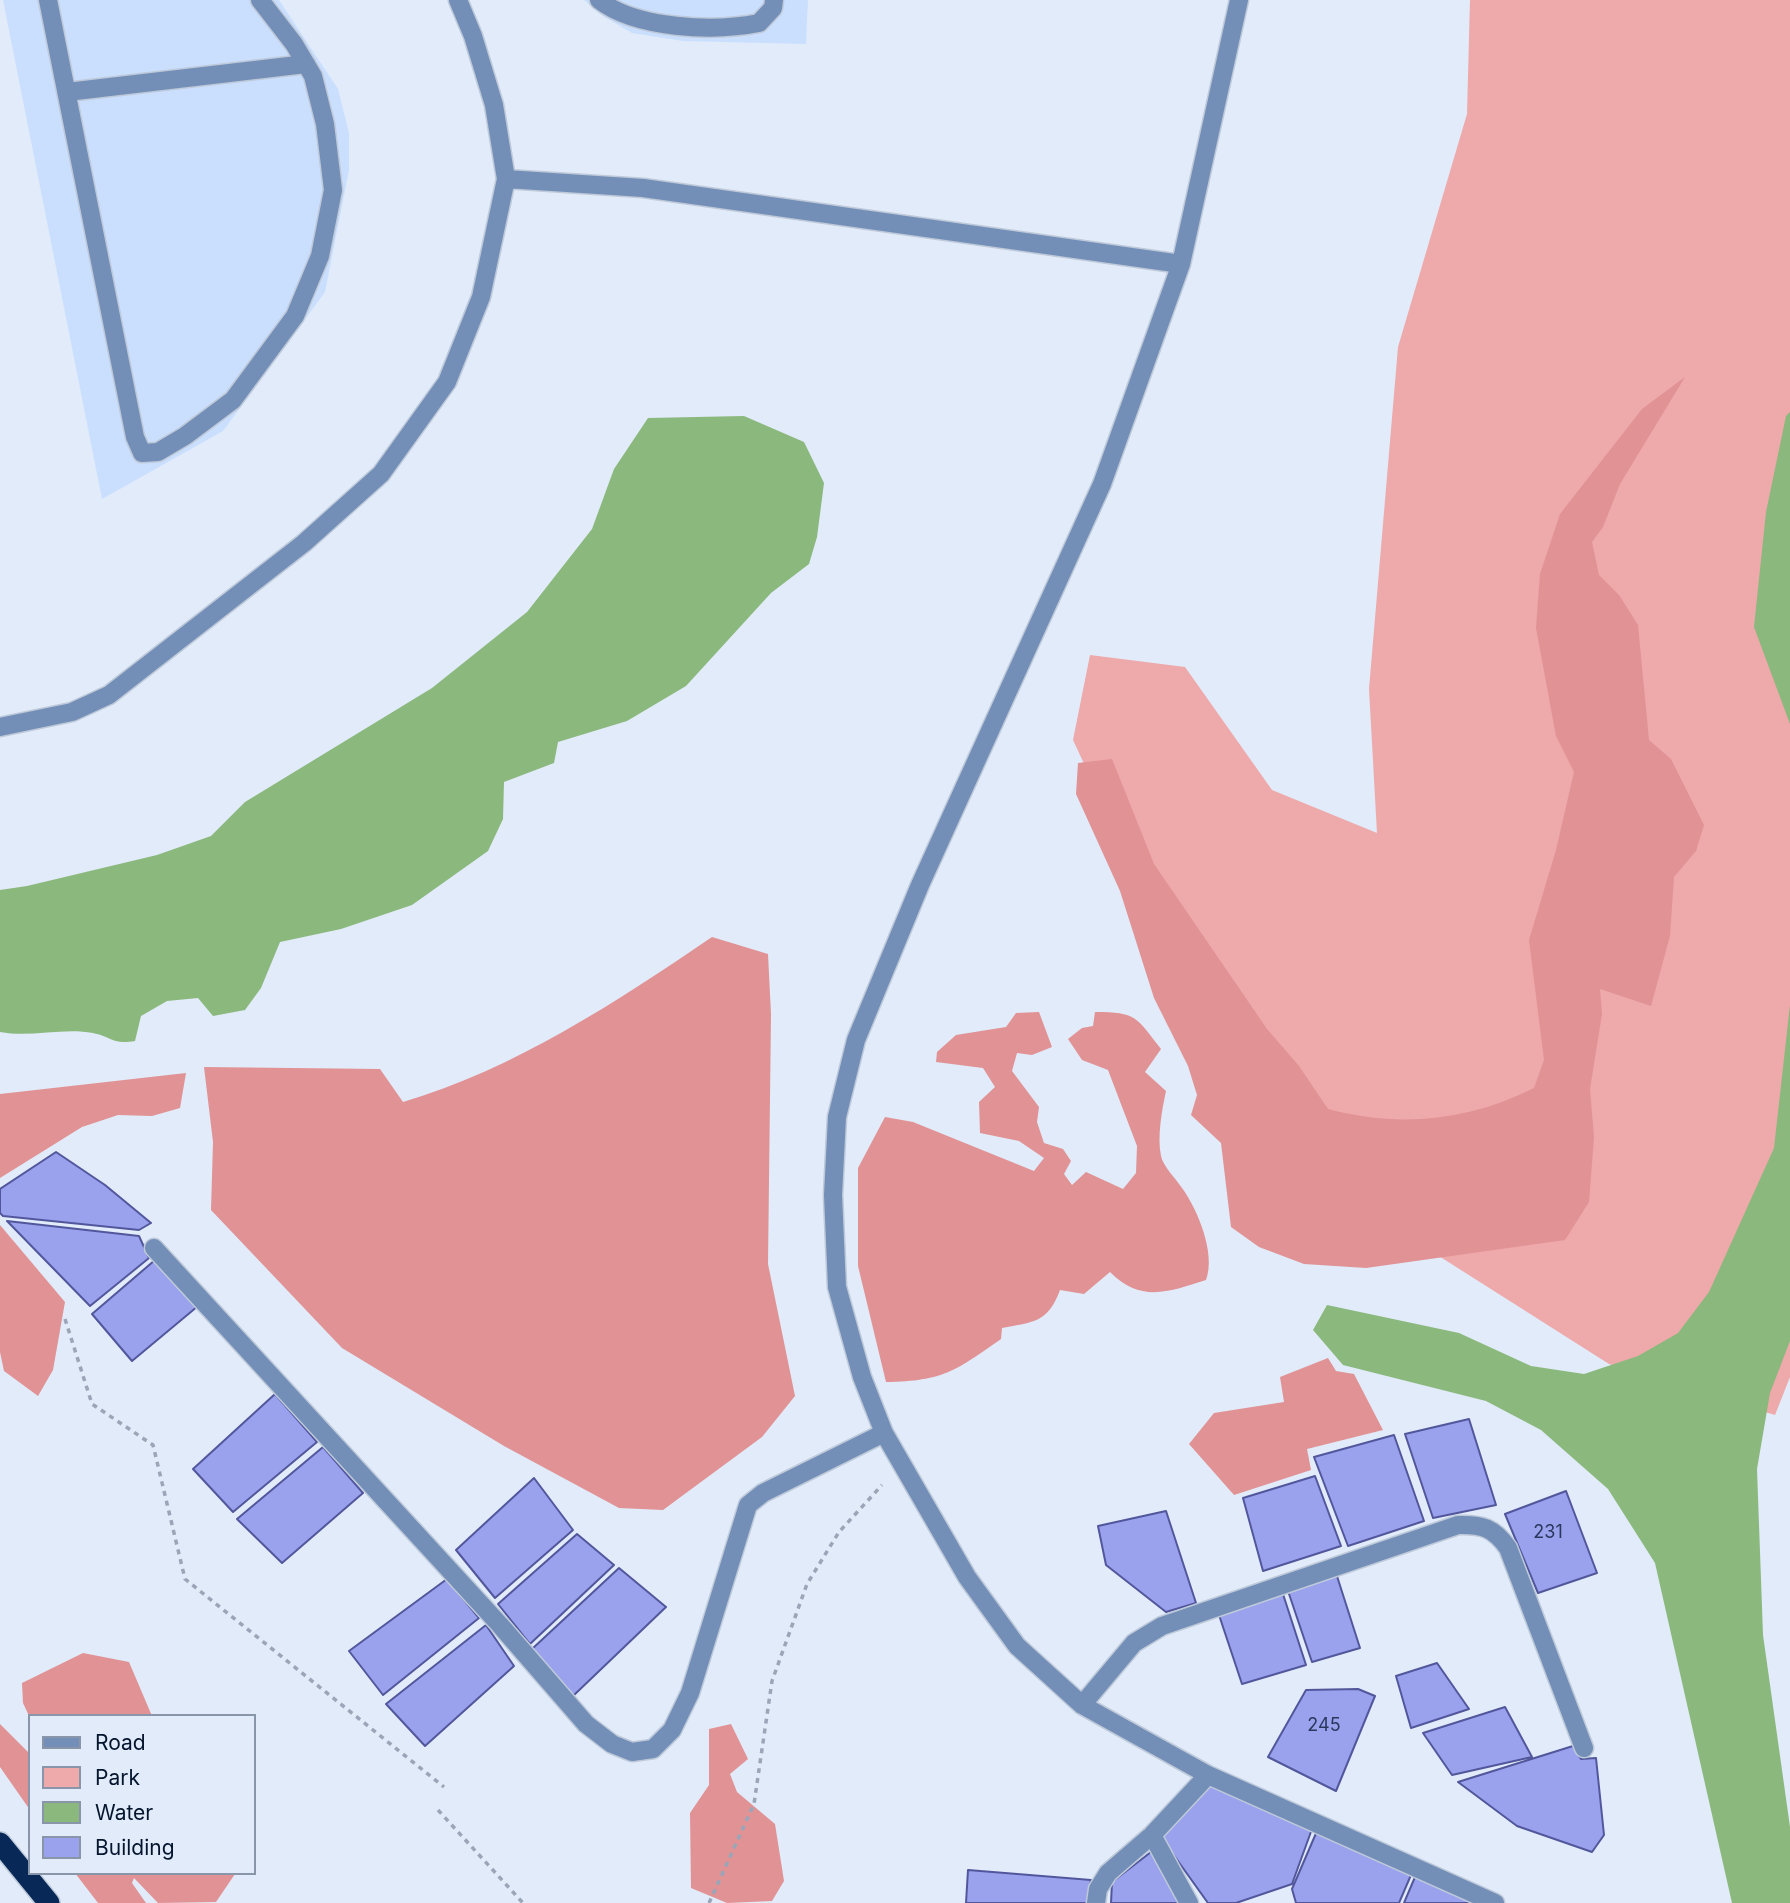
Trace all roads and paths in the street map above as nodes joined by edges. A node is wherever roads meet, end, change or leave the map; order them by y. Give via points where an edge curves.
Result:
1 (48, 0) edge
2 (260, 0) edge
3 (458, 0) edge
4 (599, 0) edge
5 (774, 0) edge
6 (1239, 0) edge
7 (306, 64) junction
8 (66, 92) junction
9 (506, 179) junction
10 (1181, 264) junction
11 (0, 727) edge
12 (154, 1248) dead end
13 (65, 1319) dead end
14 (884, 1433) junction
15 (882, 1485) dead end
16 (1082, 1705) junction
17 (1584, 1748) dead end
18 (1208, 1775) junction
19 (444, 1787) dead end
20 (438, 1810) dead end
21 (1152, 1835) junction
22 (0, 1843) edge
23 (49, 1903) edge
24 (523, 1903) edge
25 (709, 1903) edge
26 (1096, 1903) edge
27 (1189, 1903) edge
28 (1495, 1903) edge

1 - 8 street
2 - 7 street
3 - 9 street via 494,105
4 - 5 street via 615,12 639,19 726,28 760,23
6 - 10 street
7 - 8 street
7 - 8 street via 325,124 332,190 320,256 295,316 233,400 158,452 142,453 135,437
9 - 10 street via 643,188
9 - 11 street via 481,297 447,382 381,474 304,543 109,695 72,712
10 - 14 street via 1102,484 920,885 856,1040 837,1117 833,1195 837,1287 862,1377
12 - 14 street via 586,1724 612,1744 632,1752 653,1749 672,1730 690,1693 748,1505 763,1493
13 - 19 path via 92,1404 153,1445 185,1578
14 - 16 street via 967,1577 1017,1646
15 - 25 path via 839,1532 807,1584 772,1681 754,1804
16 - 17 street via 1134,1643 1162,1626 1458,1525 1479,1524 1497,1532 1508,1548
16 - 18 street
18 - 21 street
18 - 28 street
20 - 24 path
21 - 26 street via 1108,1873
21 - 27 street
22 - 23 highway

